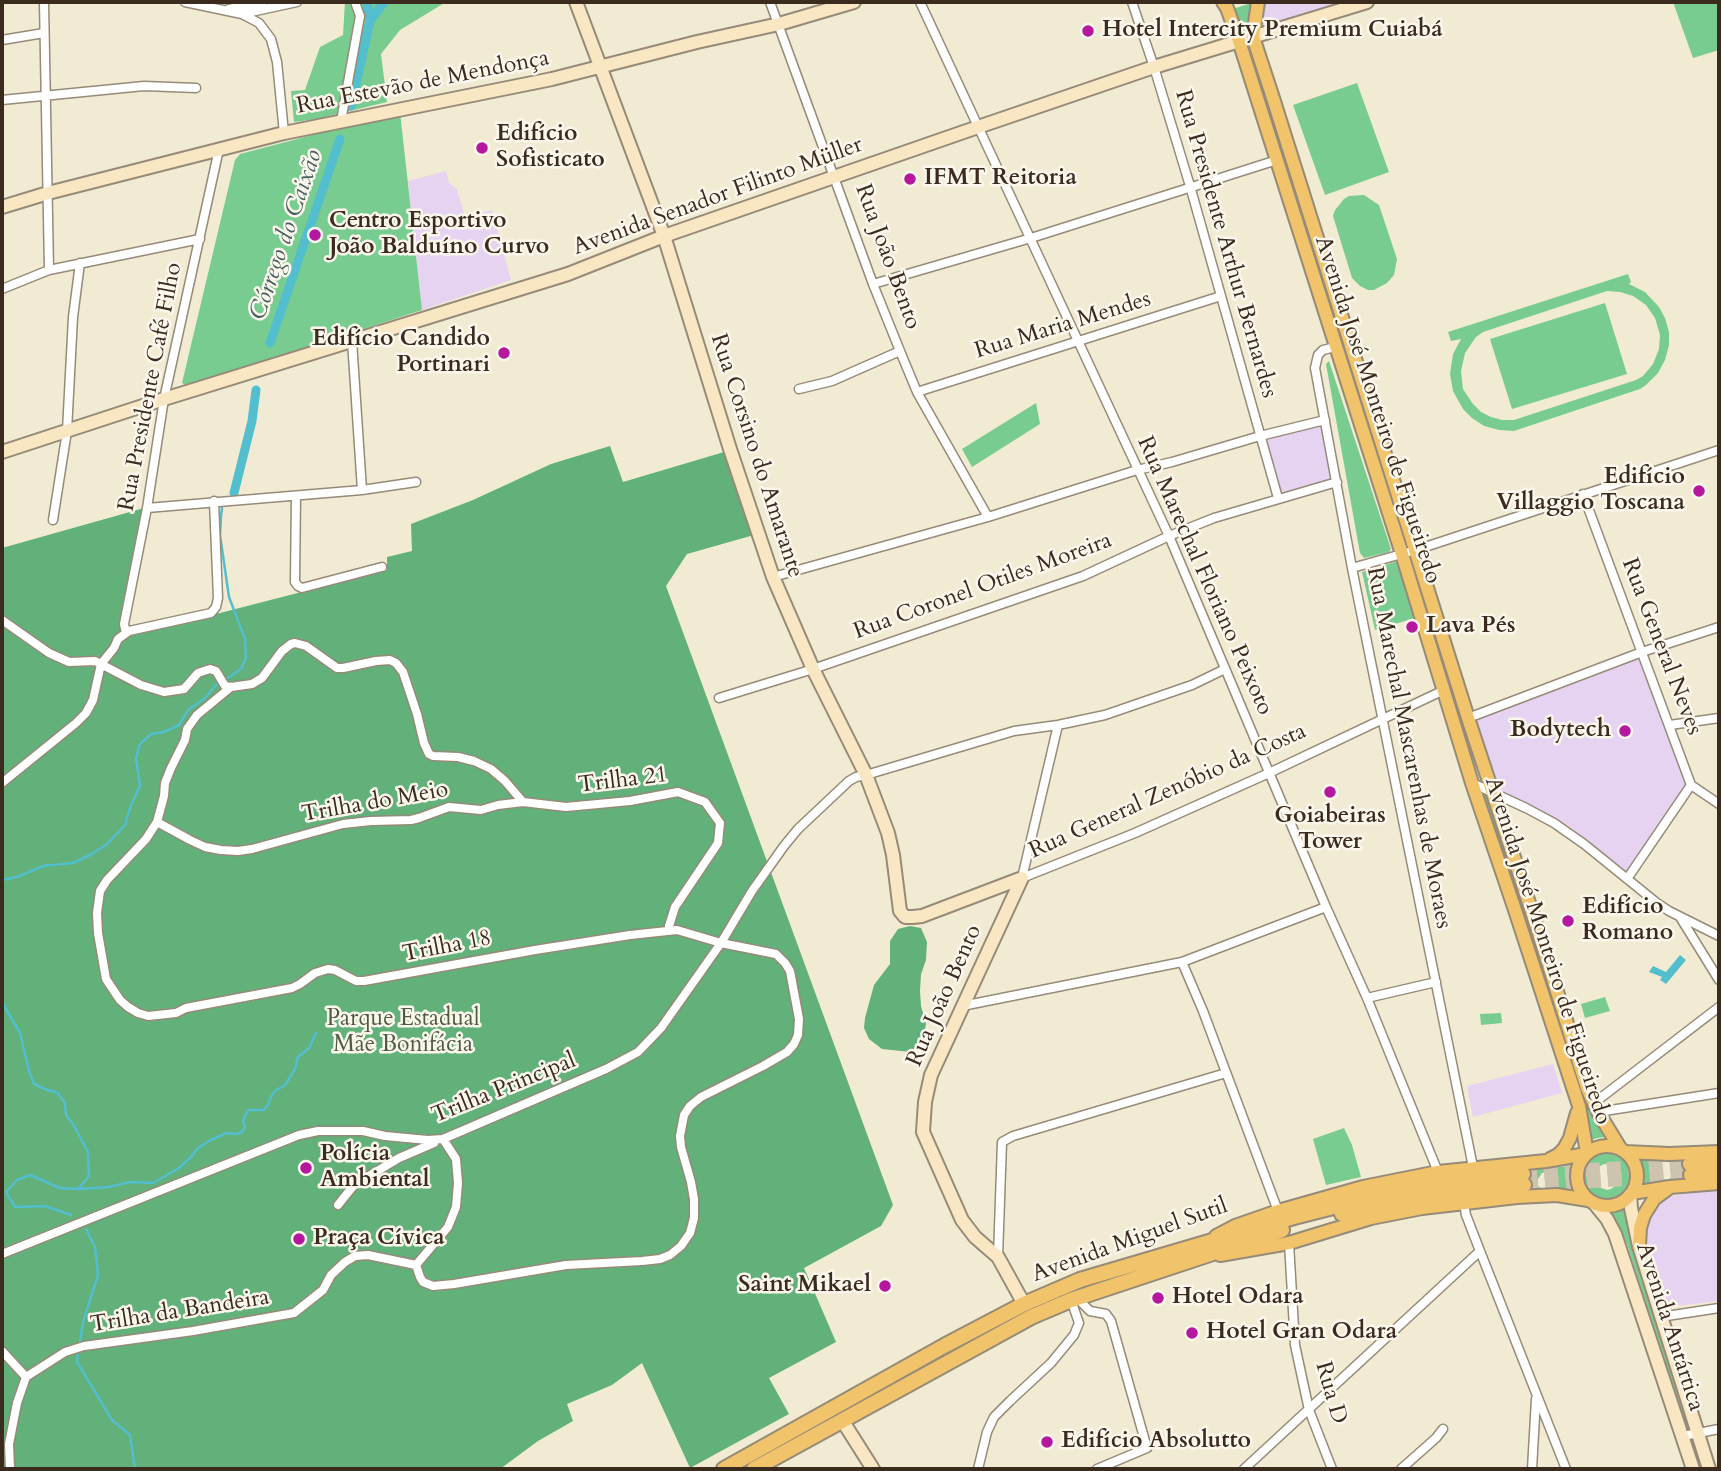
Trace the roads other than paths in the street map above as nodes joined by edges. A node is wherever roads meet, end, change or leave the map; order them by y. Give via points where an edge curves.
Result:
1 (44, 2) edge
2 (185, 2) edge
3 (263, 2) edge
4 (297, 2) edge
5 (355, 2) edge
6 (576, 2) edge
7 (770, 2) edge
8 (853, 2) edge
9 (920, 2) edge
10 (1132, 2) edge
11 (1223, 2) edge
12 (1258, 2) edge
13 (1367, 2) edge
14 (224, 10) junction
15 (242, 14) junction
16 (779, 24) junction
17 (44, 33) junction
18 (1252, 37) junction
19 (2, 40) edge
20 (1239, 41) junction
21 (600, 67) junction
22 (1154, 67) junction
23 (196, 88) dead end
24 (47, 96) junction
25 (2, 100) edge
26 (341, 121) junction
27 (978, 127) junction
28 (284, 133) junction
29 (219, 149) junction
30 (1277, 160) junction
31 (835, 176) junction
32 (1190, 186) junction
33 (48, 193) junction
34 (2, 207) edge
35 (664, 236) junction
36 (1031, 237) junction
37 (200, 239) junction
38 (80, 263) junction
39 (49, 270) junction
40 (873, 284) junction
41 (2, 289) edge
42 (1221, 296) junction
43 (352, 341) junction
44 (1078, 342) junction
45 (1335, 346) junction
46 (900, 351) junction
47 (799, 389) dead end
48 (917, 392) junction
49 (163, 399) junction
50 (1325, 420) junction
51 (67, 431) junction
52 (1260, 436) junction
53 (1719, 450) edge
54 (2, 453) edge
55 (1137, 470) junction
56 (416, 482) dead end
57 (1337, 482) junction
58 (362, 490) junction
59 (1583, 495) junction
60 (296, 496) junction
61 (1278, 498) junction
62 (214, 501) junction
63 (147, 508) junction
64 (988, 517) junction
65 (53, 520) dead end
66 (1169, 536) junction
67 (1416, 550) junction
68 (1402, 554) junction
69 (382, 568) dead end
70 (1352, 568) junction
71 (773, 577) junction
72 (2, 620) edge
73 (1719, 627) edge
74 (129, 631) junction
75 (1642, 652) junction
76 (101, 664) junction
77 (1226, 668) junction
78 (813, 669) junction
79 (228, 687) junction
80 (1444, 690) junction
81 (719, 698) dead end
82 (1468, 718) junction
83 (1719, 718) edge
84 (1382, 719) junction
85 (1058, 725) junction
86 (1670, 725) junction
87 (1269, 773) junction
88 (866, 775) junction
89 (2, 783) edge
90 (1472, 783) junction
91 (1691, 785) junction
92 (1492, 792) junction
93 (523, 802) junction
94 (1719, 804) edge
95 (157, 822) junction
96 (1022, 878) junction
97 (1627, 879) junction
98 (1326, 907) junction
99 (905, 916) joint
100 (1680, 917) junction
101 (669, 931) junction
102 (1719, 936) edge
103 (721, 943) junction
104 (1182, 962) junction
105 (1719, 980) edge
106 (1436, 982) junction
107 (1367, 998) junction
108 (961, 1006) junction
109 (1719, 1007) edge
110 (1226, 1073) junction
111 (1719, 1093) edge
112 (1579, 1106) junction
113 (1596, 1108) junction
114 (443, 1139) junction
115 (1623, 1150) junction
116 (1719, 1152) edge
117 (1586, 1153) junction
118 (1546, 1161) junction
119 (1719, 1162) edge
120 (1472, 1167) junction
121 (1438, 1172) junction
122 (1719, 1173) edge
123 (1523, 1179) tunnel mouth
124 (1719, 1183) edge
125 (1670, 1187) junction
126 (1631, 1194) junction
127 (1591, 1201) junction
128 (1464, 1203) junction
129 (338, 1205) dead end
130 (1278, 1211) junction
131 (1289, 1243) junction
132 (1639, 1246) junction
133 (1480, 1251) junction
134 (1197, 1252) junction
135 (2, 1254) edge
136 (998, 1257) junction
137 (416, 1265) junction
138 (1074, 1299) junction
139 (1024, 1304) junction
140 (1719, 1308) edge
141 (1090, 1311) junction
142 (1660, 1317) junction
143 (1079, 1323) junction
144 (2, 1351) edge
145 (26, 1377) junction
146 (1536, 1395) junction
147 (1309, 1410) junction
148 (842, 1420) junction
149 (1443, 1429) dead end
150 (1719, 1429) edge
151 (1697, 1432) junction
152 (1683, 1436) junction
153 (1532, 1457) junction
154 (10, 1469) edge
155 (724, 1469) edge
156 (754, 1469) edge
157 (873, 1469) edge
158 (978, 1469) edge
159 (1097, 1469) edge
160 (1244, 1469) edge
161 (1332, 1469) edge
162 (1401, 1469) edge
163 (1525, 1469) edge
164 (1532, 1469) edge
165 (1566, 1469) edge
166 (1693, 1469) edge
167 (1709, 1469) edge

1 - 17 street
2 - 14 street
3 - 14 street
4 - 15 street
5 - 26 street via 360,16
6 - 21 street, Rua Corsino do Amarante
7 - 16 street, Rua João Bento
8 - 16 street, Rua Estevão de Mendonça
9 - 27 street, Rua Marechal Floriano Peixoto
10 - 22 street, Rua Presidente Arthur Bernardes
11 - 20 main road, Avenida José Monteiro de Figueiredo
12 - 18 main road
13 - 18 street, Avenida Senador Filinto Müller
14 - 15 street
15 - 28 street via 259,23 271,39
16 - 21 street, Rua Estevão de Mendonça
16 - 31 street, Rua João Bento
17 - 19 street
17 - 24 street
18 - 20 street, Avenida Senador Filinto Müller
18 - 67 main road, Avenida José Monteiro de Figueiredo
20 - 22 street, Avenida Senador Filinto Müller
20 - 30 main road, Avenida José Monteiro de Figueiredo
21 - 26 street, Rua Estevão de Mendonça
21 - 35 street, Rua Corsino do Amarante
22 - 27 street, Avenida Senador Filinto Müller
22 - 32 street, Rua Presidente Arthur Bernardes
23 - 24 street via 144,86
24 - 25 street
24 - 33 street
26 - 28 street, Rua Estevão de Mendonça
27 - 31 street, Avenida Senador Filinto Müller
27 - 36 street, Rua Marechal Floriano Peixoto
28 - 29 street, Rua Estevão de Mendonça
29 - 33 street, Rua Estevão de Mendonça
29 - 37 street, Rua Presidente Café Filho
30 - 32 street
30 - 45 main road, Avenida José Monteiro de Figueiredo
31 - 35 street, Avenida Senador Filinto Müller
31 - 40 street, Rua João Bento
32 - 36 street
32 - 42 street, Rua Presidente Arthur Bernardes
33 - 34 street, Rua Estevão de Mendonça
33 - 39 street
35 - 43 street, Avenida Senador Filinto Müller via 568,274
35 - 71 street, Rua Corsino do Amarante
36 - 40 street
36 - 44 street, Rua Marechal Floriano Peixoto
37 - 38 street
37 - 49 street, Rua Presidente Café Filho
38 - 39 street
38 - 51 street
39 - 41 street
40 - 46 street, Rua João Bento
42 - 44 street, Rua Maria Mendes
42 - 52 street, Rua Presidente Arthur Bernardes
43 - 49 street, Avenida Senador Filinto Müller
43 - 58 street
44 - 48 street, Rua Maria Mendes
44 - 55 street, Rua Marechal Floriano Peixoto
45 - 50 street, Rua Marechal Mascarenhas de Moraes via 1321,352 1315,363
45 - 68 main road, Avenida José Monteiro de Figueiredo
46 - 47 street via 832,381
46 - 48 street, Rua João Bento
48 - 64 street, Rua João Bento
49 - 51 street, Avenida Senador Filinto Müller
49 - 63 street, Rua Presidente Café Filho
50 - 52 street
50 - 57 street, Rua Marechal Mascarenhas de Moraes
51 - 54 street, Avenida Senador Filinto Müller
51 - 65 street
52 - 55 street
52 - 61 street, Rua Presidente Arthur Bernardes
53 - 59 street
55 - 64 street
55 - 66 street, Rua Marechal Floriano Peixoto
56 - 58 street
57 - 61 street, Rua Coronel Otiles Moreira
57 - 70 street, Rua Marechal Mascarenhas de Moraes
58 - 60 street
59 - 67 street
59 - 75 street, Rua General Neves
60 - 62 street
60 - 69 street via 298,586
61 - 66 street, Rua Coronel Otiles Moreira
62 - 63 street
62 - 74 street via 216,607 211,613
63 - 74 street, Rua Presidente Café Filho via 124,624
64 - 71 street
66 - 77 street, Rua Marechal Floriano Peixoto
66 - 78 street, Rua Coronel Otiles Moreira via 1083,576
67 - 68 street
67 - 82 main road, Avenida José Monteiro de Figueiredo
68 - 70 street
68 - 80 main road, Avenida José Monteiro de Figueiredo
70 - 84 street, Rua Marechal Mascarenhas de Moraes
71 - 78 street, Rua Corsino do Amarante
72 - 76 street via 69,662
73 - 75 street
74 - 76 street
75 - 82 street
75 - 86 street, Rua General Neves
76 - 79 street via 164,692 184,689 198,673 210,669
76 - 89 street via 86,713
77 - 85 street, Trilha Principal via 1133,706
77 - 87 street, Rua Marechal Floriano Peixoto
78 - 81 street, Rua Coronel Otiles Moreira
78 - 88 street, Rua Corsino do Amarante
79 - 93 street via 262,678 282,651 295,643 337,668 390,660 403,672 429,754 458,757 491,769
79 - 95 street via 187,729
80 - 84 street, Rua General Zenóbio da Costa
80 - 90 main road, Avenida José Monteiro de Figueiredo
82 - 92 main road, Avenida José Monteiro de Figueiredo
83 - 86 street
84 - 87 street, Rua General Zenóbio da Costa
84 - 106 street, Rua Marechal Mascarenhas de Moraes
85 - 88 street, Trilha Principal via 1014,731
85 - 96 street, Rua João Bento
86 - 91 street, Rua General Neves
87 - 96 street, Rua General Zenóbio da Costa
87 - 98 street, Rua Marechal Floriano Peixoto
88 - 99 street, Rua Corsino do Amarante via 888,833 900,911
88 - 103 street, Trilha Principal via 845,783 798,829
90 - 92 street
90 - 112 main road, Avenida José Monteiro de Figueiredo
91 - 94 street
91 - 97 street
92 - 97 street via 1566,831
92 - 113 main road, Avenida José Monteiro de Figueiredo
93 - 95 street, Trilha do Meio via 481,810 449,807 411,820 344,824 238,851 205,847
93 - 101 street, Trilha 21 via 566,807 630,802 678,792 705,802 720,823 718,843 675,907
95 - 101 street, Trilha 18 via 107,880 100,891 97,913 106,979 128,1007 148,1016 292,988 328,969 356,981 374,979
96 - 99 street, Rua General Zenóbio da Costa via 922,916
96 - 108 street, Rua João Bento
97 - 100 street
98 - 104 street
98 - 107 street, Rua Marechal Floriano Peixoto
100 - 102 street
100 - 105 street
101 - 103 street, Trilha 18
103 - 114 street, Trilha Principal via 661,1028 638,1052
103 - 137 street, Trilha 18 via 776,954 785,963 795,992 798,1035 787,1052 701,1097 684,1115 681,1147 691,1182 694,1218 681,1246 660,1259 566,1265 433,1286 419,1277
104 - 108 street
104 - 110 street
106 - 107 street
106 - 120 street, Rua Marechal Mascarenhas de Moraes
107 - 121 street, Rua Marechal Floriano Peixoto
108 - 136 street, Rua João Bento via 930,1075 923,1132 962,1220
109 - 113 street
110 - 130 street
110 - 136 street via 1002,1142
111 - 113 street
112 - 117 main road, Avenida José Monteiro de Figueiredo
112 - 118 main road via 1564,1149
113 - 115 main road, Avenida José Monteiro de Figueiredo
114 - 129 street via 354,1185
114 - 135 street, Trilha Principal via 318,1130
114 - 137 street via 456,1159 456,1207 448,1227
115 - 116 main road
115 - 117 main road via 1606,1145
115 - 126 main road via 1637,1171
117 - 118 main road, Avenida Miguel Sutil
117 - 127 main road via 1576,1177
118 - 120 main road, Avenida Miguel Sutil
119 - 122 highway via 1690,1170
120 - 121 main road, Avenida Miguel Sutil
121 - 130 main road, Avenida Miguel Sutil
123 - 134 highway via 1365,1209
124 - 125 main road
125 - 126 main road
125 - 132 main road via 1654,1199 1644,1215
126 - 127 main road via 1612,1206
126 - 132 street, Avenida Antártica
127 - 128 main road, Avenida Miguel Sutil via 1557,1195
127 - 152 street, Avenida Antártica via 1615,1234
128 - 131 main road, Avenida Miguel Sutil via 1371,1218
128 - 133 street
130 - 134 main road, Avenida Miguel Sutil via 1235,1226
131 - 134 main road, Avenida Miguel Sutil via 1241,1252
131 - 147 street, Rua D via 1294,1345
132 - 142 street, Avenida Antártica
133 - 146 street
133 - 147 street
134 - 138 highway, Avenida Miguel Sutil
134 - 139 highway, Avenida Miguel Sutil via 1080,1280
136 - 139 street, Rua João Bento
137 - 145 street, Trilha da Bandeira via 355,1256 294,1313 84,1346
138 - 141 street
138 - 143 street
138 - 148 highway, Avenida Miguel Sutil via 1031,1317
139 - 155 highway, Avenida Miguel Sutil
140 - 142 street
141 - 143 street
141 - 159 street via 1106,1314 1111,1321 1147,1448
142 - 151 street, Avenida Antártica
143 - 158 street via 1051,1363 994,1417
144 - 145 street
145 - 154 street via 9,1444
146 - 153 street
146 - 165 street
147 - 160 street
147 - 161 street, Rua D
148 - 156 highway, Avenida Miguel Sutil
148 - 157 street
149 - 162 street
150 - 151 street
151 - 152 street
151 - 167 street, Avenida Antártica
152 - 166 street, Avenida Antártica
153 - 163 street
153 - 164 street

